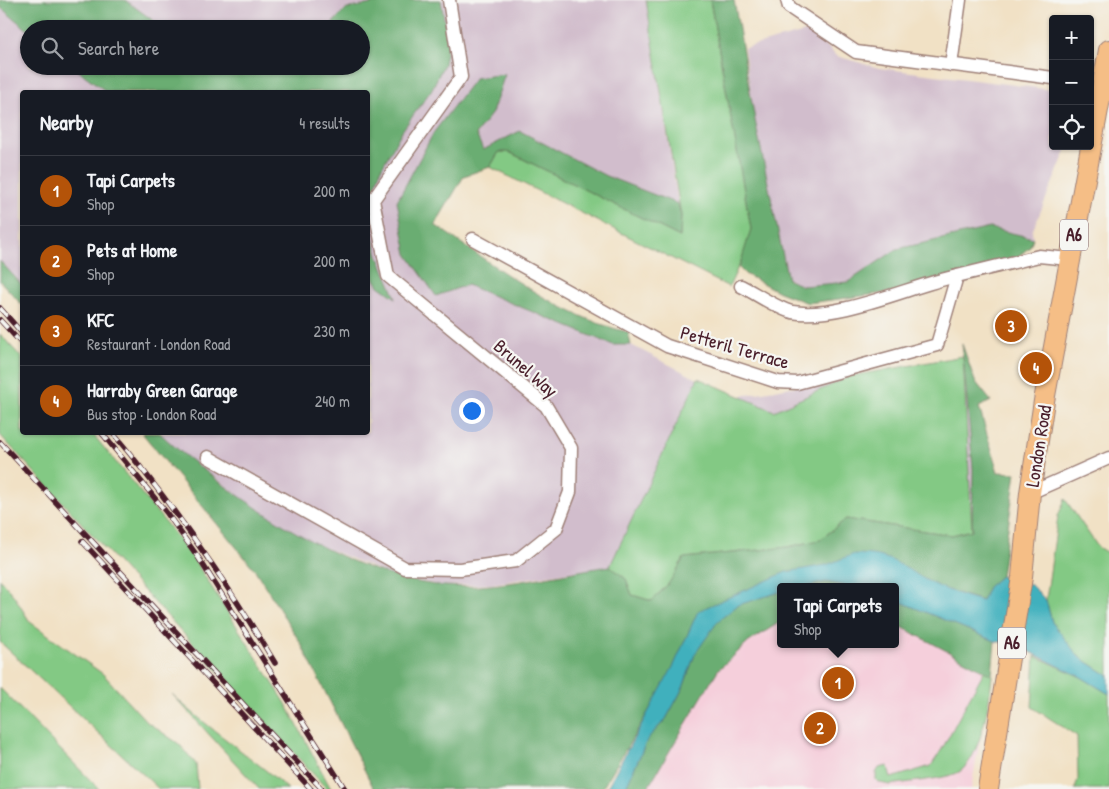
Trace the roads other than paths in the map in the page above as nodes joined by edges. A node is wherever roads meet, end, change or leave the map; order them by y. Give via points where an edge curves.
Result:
1 (449, 0) edge
2 (787, 0) edge
3 (960, 0) edge
4 (1109, 50) edge
5 (951, 65) junction
6 (1049, 77) edge
7 (1096, 83) edge
8 (472, 239) dead end
9 (1070, 259) junction
10 (957, 276) junction
11 (741, 286) dead end
12 (208, 456) dead end
13 (1109, 458) edge
14 (1030, 493) junction
15 (988, 789) edge

1 - 12 street, Brunel Way via 461,77 373,200 386,267 388,276 546,406 571,448 570,492 556,529 516,561 460,569 404,568
2 - 5 street via 788,7 856,52
3 - 5 street
4 - 7 main road, London Road / A6
5 - 6 street
7 - 9 main road, London Road / A6
8 - 10 street, Petteril Terrace via 667,346 778,382 798,383 937,345
9 - 10 street via 1039,256
9 - 14 main road, London Road / A6
10 - 11 street via 817,313 791,311
13 - 14 street
14 - 15 main road, London Road / A6 via 1022,577

